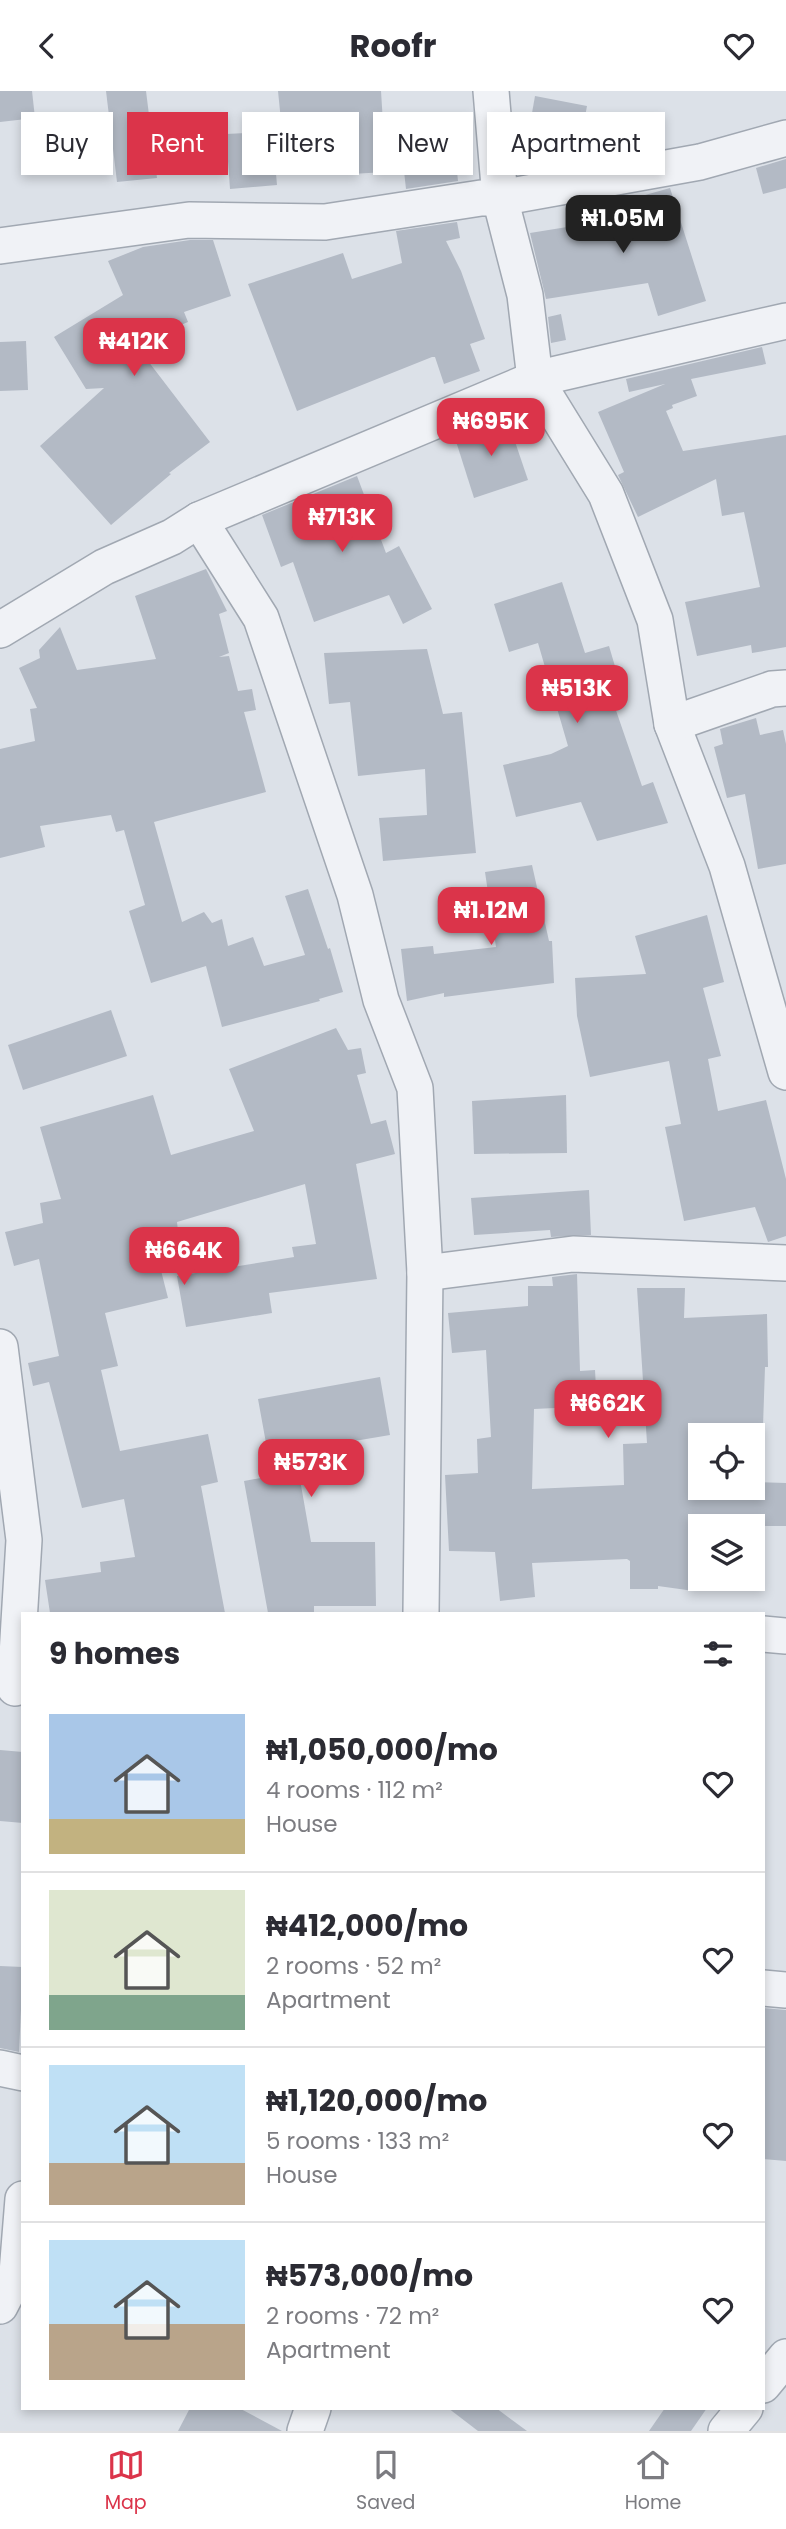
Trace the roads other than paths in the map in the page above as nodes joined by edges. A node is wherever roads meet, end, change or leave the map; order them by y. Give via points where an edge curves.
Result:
1 (491, 91) edge
2 (786, 138) edge
3 (500, 198) junction
4 (0, 246) edge
5 (786, 320) edge
6 (535, 379) junction
7 (199, 520) junction
8 (0, 630) edge
9 (786, 688) edge
10 (672, 724) junction
11 (786, 1072) edge
12 (786, 1263) edge
13 (425, 1273) junction
14 (0, 1347) edge
15 (421, 1612) edge
16 (765, 1634) edge
17 (786, 1636) edge
18 (12, 1688) edge
19 (765, 1988) edge
20 (786, 1990) edge
21 (0, 2068) edge
22 (21, 2073) edge
23 (21, 2224) edge
24 (0, 2307) edge
25 (786, 2357) edge
26 (765, 2383) edge
27 (312, 2410) edge
28 (743, 2410) edge
29 (305, 2431) edge
30 (726, 2431) edge

1 - 3 street
2 - 3 street via 700,162
3 - 4 street via 325,222 189,220
3 - 6 street via 525,295
5 - 6 street
6 - 7 street
6 - 10 street via 606,494 655,620
7 - 8 street via 104,567
7 - 13 street via 261,618 355,895 381,1000 415,1088
9 - 10 street
10 - 11 street via 727,866
12 - 13 street via 573,1254
13 - 15 street
14 - 18 street via 24,1540
16 - 17 street
19 - 20 street
21 - 22 street
23 - 24 street via 17,2273
25 - 26 street
27 - 29 street
28 - 30 street

